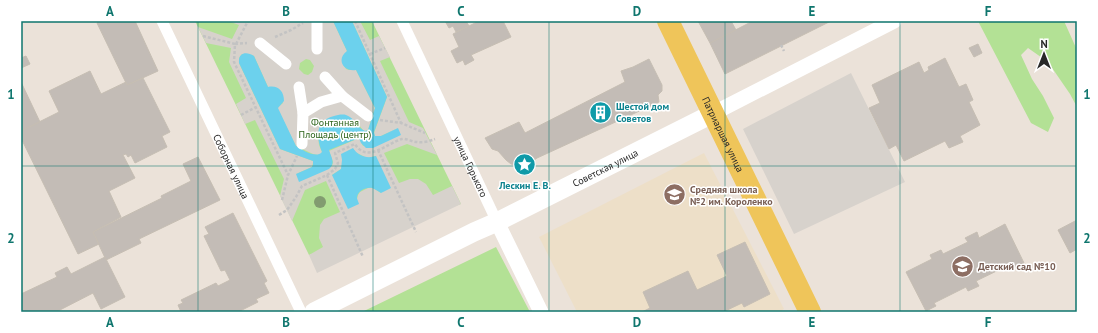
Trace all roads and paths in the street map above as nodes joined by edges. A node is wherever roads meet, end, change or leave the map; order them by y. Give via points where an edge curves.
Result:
1 (162, 21) edge
2 (248, 21) edge
3 (317, 21) edge
4 (355, 21) edge
5 (402, 21) edge
6 (668, 21) edge
7 (894, 21) edge
8 (203, 36) dead end
9 (260, 43) dead end
10 (235, 44) junction
11 (781, 46) dead end
12 (385, 48) dead end
13 (317, 49) dead end
14 (784, 51) dead end
15 (370, 54) junction
16 (286, 64) dead end
17 (325, 77) dead end
18 (299, 87) dead end
19 (342, 96) junction
20 (256, 107) junction
21 (303, 113) junction
22 (714, 113) junction
23 (241, 115) dead end
24 (368, 116) dead end
25 (382, 120) dead end
26 (401, 123) junction
27 (425, 133) dead end
28 (435, 139) dead end
29 (302, 144) dead end
30 (378, 150) junction
31 (297, 158) dead end
32 (327, 175) junction
33 (288, 176) junction
34 (282, 200) dead end
35 (279, 215) dead end
36 (497, 222) junction
37 (416, 232) dead end
38 (363, 257) dead end
39 (300, 312) edge
40 (314, 312) edge
41 (541, 312) edge
42 (810, 312) edge

1 - 39 street, Соборная улица
2 - 10 path
3 - 13 street
4 - 15 path
5 - 36 street, улица Горького
6 - 22 main road, Патриаршая улица
7 - 22 street, Советская улица
8 - 10 path
9 - 16 street
10 - 20 path via 234,62
11 - 14 path
12 - 15 path
15 - 26 path
17 - 19 street
18 - 21 street
19 - 21 street via 321,102
19 - 24 street
20 - 23 path
20 - 33 path
21 - 29 street
22 - 36 street, Советская улица
22 - 42 main road, Патриаршая улица
25 - 26 path
26 - 27 path
28 - 30 path via 417,142 403,139
30 - 32 path via 367,153 355,144 335,153 338,163
30 - 37 path
31 - 33 path
32 - 35 path via 302,186 287,210
32 - 38 path
33 - 34 path
36 - 40 street, Советская улица
36 - 41 street, улица Горького

